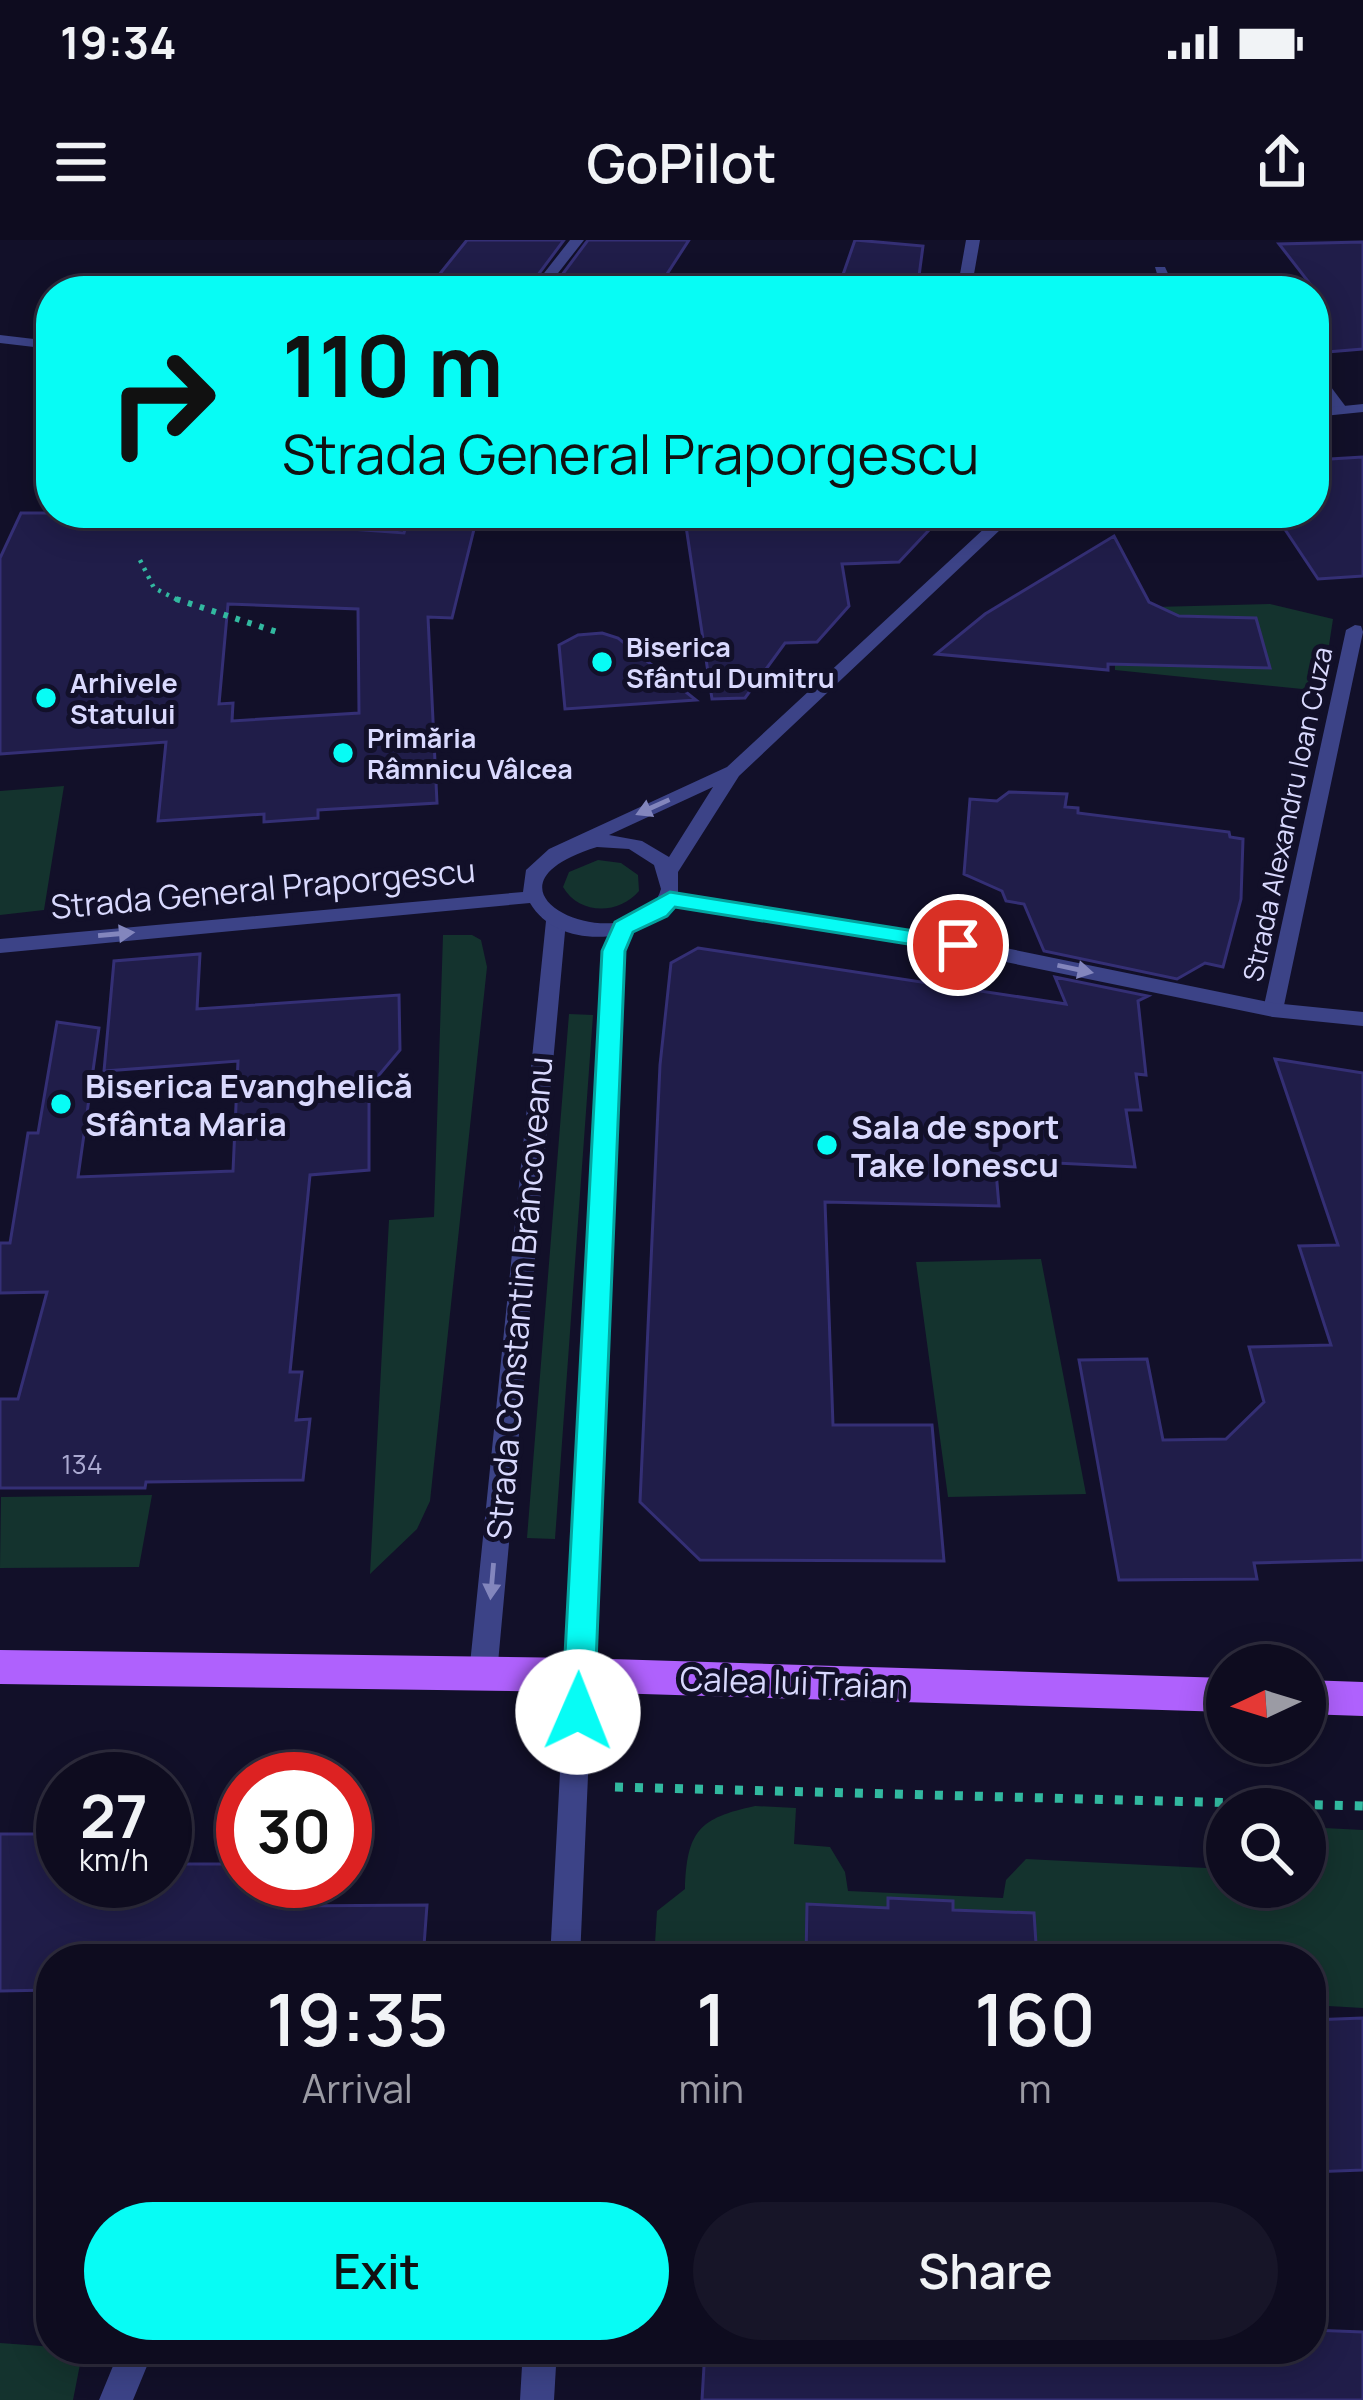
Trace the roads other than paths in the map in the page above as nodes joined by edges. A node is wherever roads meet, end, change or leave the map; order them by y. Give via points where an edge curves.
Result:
1 (577, 240) edge
2 (973, 240) edge
3 (1160, 270) dead end
4 (549, 276) edge
5 (967, 276) edge
6 (1163, 276) edge
7 (0, 339) edge
8 (36, 343) edge
9 (1329, 394) edge
10 (1363, 408) edge
11 (1341, 410) junction
12 (1329, 411) edge
13 (994, 528) edge
14 (1355, 630) dead end
15 (734, 771) junction
16 (572, 845) junction
17 (670, 870) junction
18 (532, 897) junction
19 (670, 899) junction
20 (556, 921) junction
21 (623, 928) junction
22 (0, 946) edge
23 (1273, 1010) junction
24 (1363, 1019) edge
25 (0, 1667) edge
26 (483, 1674) junction
27 (578, 1676) junction
28 (1206, 1693) edge
29 (1326, 1698) edge
30 (1363, 1699) edge
31 (567, 1944) edge
32 (131, 2364) edge
33 (539, 2364) edge
34 (116, 2400) edge
35 (537, 2400) edge

1 - 4 street
2 - 5 street
3 - 6 street
7 - 8 street
9 - 11 street
10 - 11 street
11 - 12 street
13 - 15 street
14 - 23 street, Strada Alexandru Ioan Cuza
15 -> 16 street
15 - 17 street
16 - 17 street via 642,847
16 - 18 street via 538,866
17 - 19 street
18 - 20 street
22 -> 18 street, Strada General Praporgescu
19 - 21 street
19 -> 23 street via 958,945
20 - 21 street
20 -> 26 street, Strada Constantin Brâncoveanu
21 - 27 street, Strada Constantin Brâncoveanu via 614,951
23 - 24 street
25 - 26 main road, Calea lui Traian
26 - 27 main road, Calea lui Traian
27 - 28 main road, Calea lui Traian
27 - 31 street, Strada Constantin Brâncoveanu
29 - 30 main road
32 - 34 street
33 - 35 street

